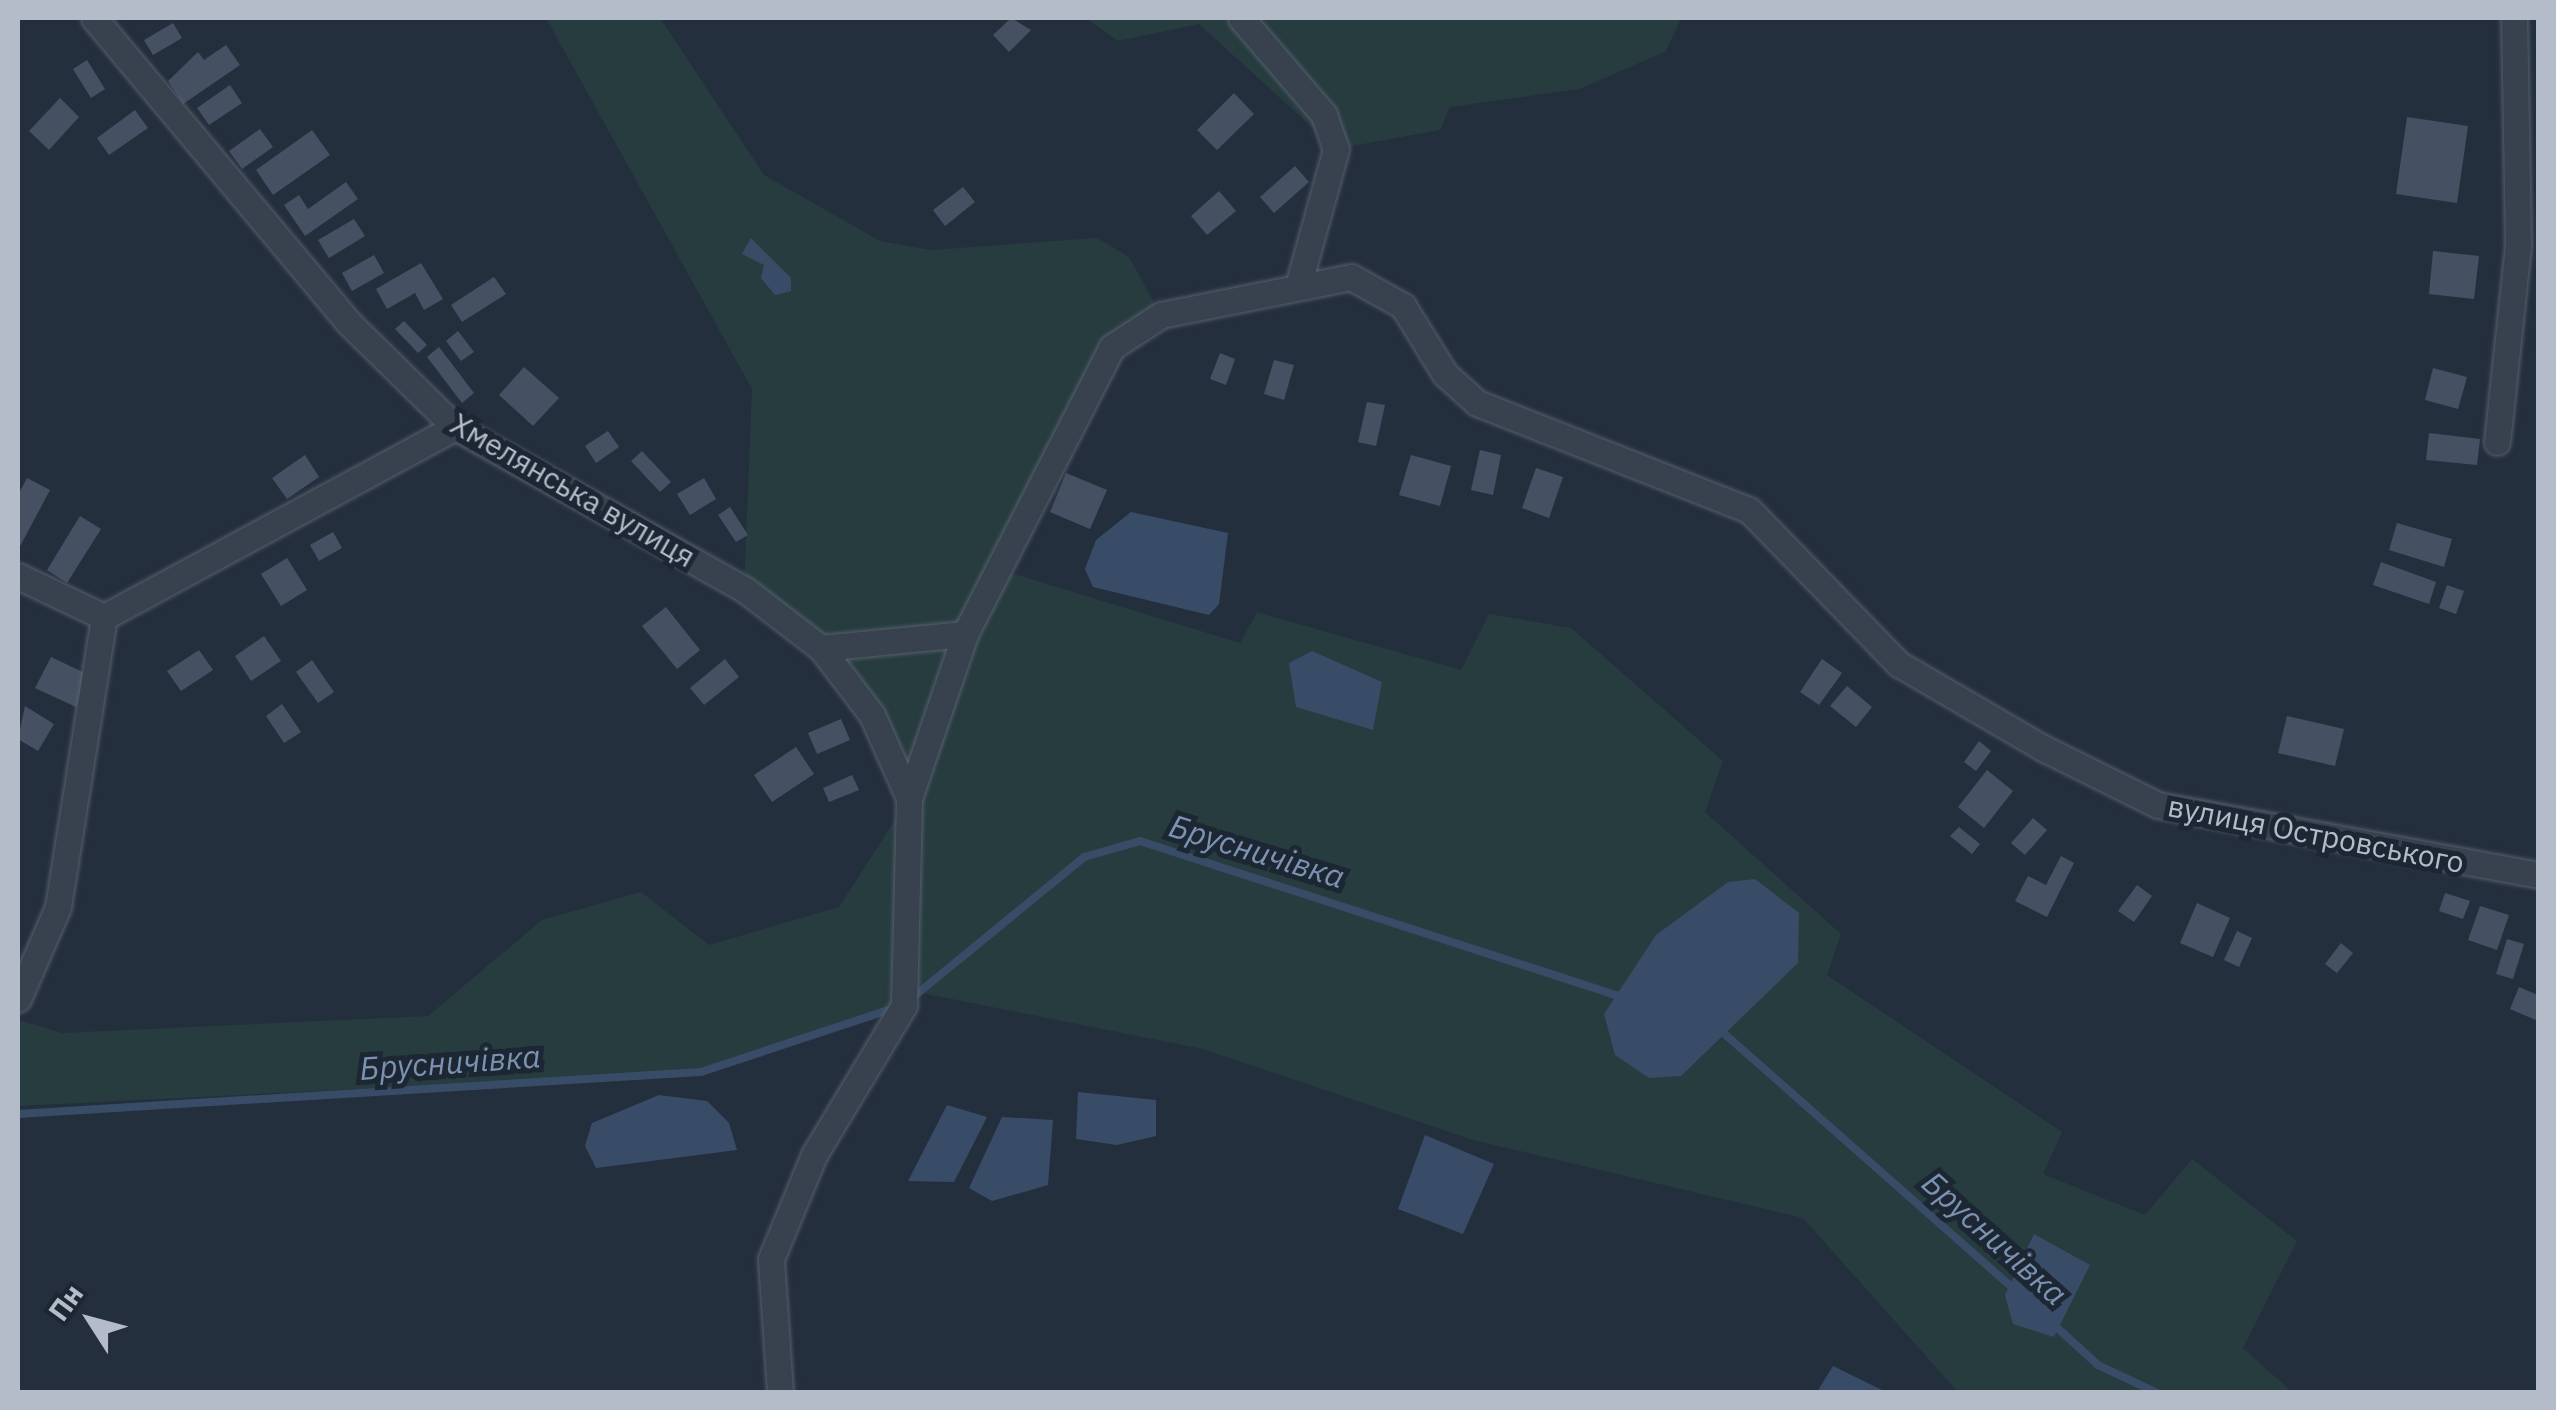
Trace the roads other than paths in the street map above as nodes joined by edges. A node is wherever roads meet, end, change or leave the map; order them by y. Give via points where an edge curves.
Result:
1 (94, 18) edge
2 (1241, 18) edge
3 (2514, 18) edge
4 (1299, 282) junction
5 (455, 427) junction
6 (2497, 442) dead end
7 (18, 576) edge
8 (104, 617) junction
9 (965, 634) junction
10 (821, 648) junction
11 (909, 798) junction
12 (2538, 875) edge
13 (18, 999) edge
14 (780, 1392) edge

1 - 5 street, Хмелянська вулиця via 347,321
2 - 4 street via 1324,114 1336,149
3 - 6 street via 2518,246
4 - 9 street via 1161,315 1112,347
4 - 12 street, вулиця Островського via 1372,281 1403,306 1445,374 1477,403 1749,510 1899,664 2158,805
5 - 8 street
5 - 10 street, Хмелянська вулиця via 744,589
7 - 8 street
8 - 13 street via 61,891
9 - 10 street
9 - 11 street
10 - 11 street, Хмелянська вулиця via 872,715
11 - 14 street via 904,1005 814,1155 771,1259

